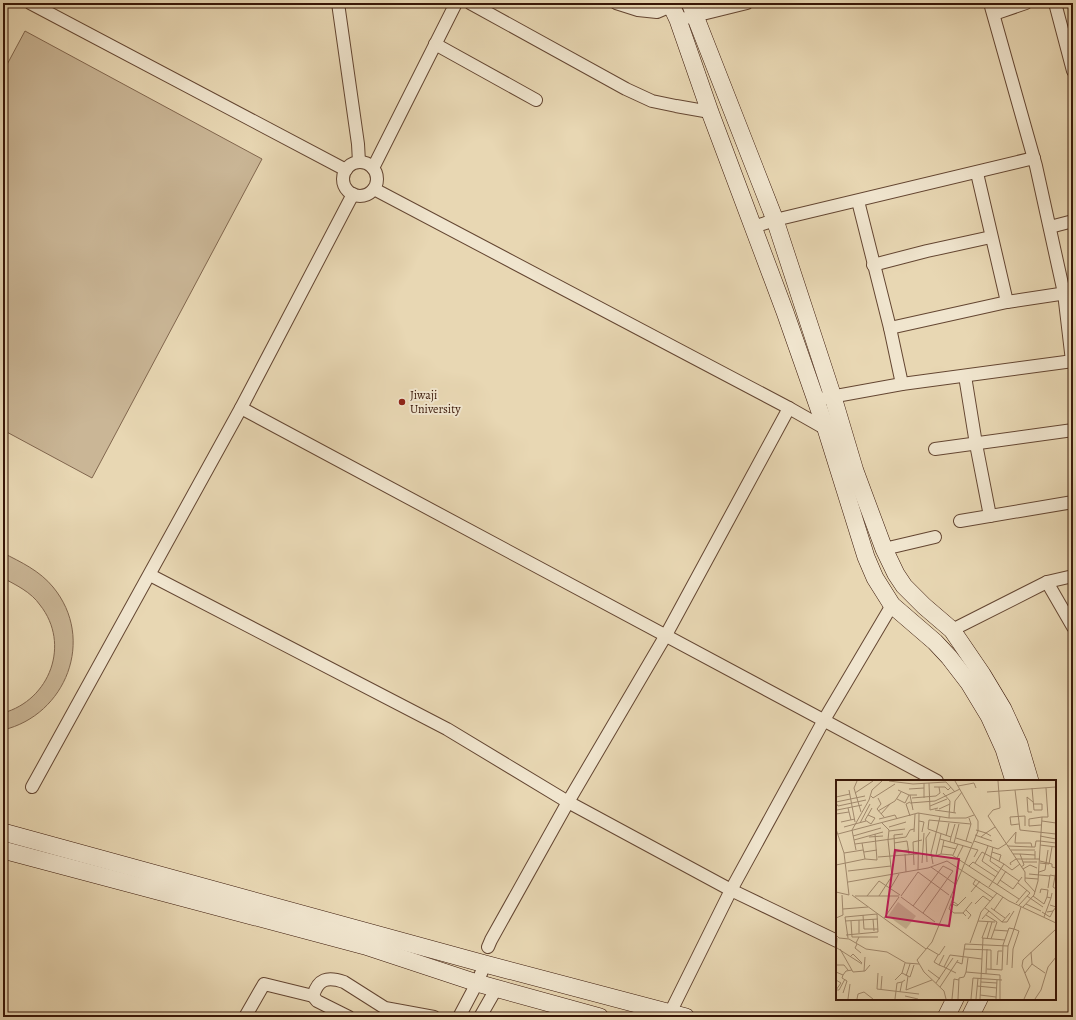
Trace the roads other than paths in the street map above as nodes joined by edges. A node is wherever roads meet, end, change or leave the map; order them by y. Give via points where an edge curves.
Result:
1 (30, 3) edge
2 (338, 3) edge
3 (456, 3) edge
4 (470, 3) edge
5 (616, 3) edge
6 (747, 3) edge
7 (1026, 3) edge
8 (1055, 3) edge
9 (675, 8) edge
10 (992, 8) edge
11 (693, 9) edge
12 (435, 44) junction
13 (1073, 70) edge
14 (536, 100) dead end
15 (710, 112) junction
16 (1034, 158) junction
17 (359, 162) junction
18 (372, 168) junction
19 (346, 170) junction
20 (977, 172) junction
21 (374, 189) junction
22 (353, 194) junction
23 (858, 201) junction
24 (775, 220) junction
25 (1073, 220) edge
26 (1050, 226) junction
27 (753, 227) junction
28 (991, 237) junction
29 (874, 265) junction
30 (1069, 293) edge
31 (1007, 302) junction
32 (890, 328) junction
33 (1072, 361) edge
34 (965, 376) junction
35 (902, 384) junction
36 (833, 397) junction
37 (816, 400) junction
38 (241, 408) junction
39 (789, 408) junction
40 (826, 429) junction
41 (1073, 430) edge
42 (976, 444) junction
43 (935, 449) dead end
44 (1073, 502) edge
45 (990, 516) junction
46 (960, 521) dead end
47 (935, 538) dead end
48 (884, 549) junction
49 (150, 575) junction
50 (1073, 576) edge
51 (1047, 582) junction
52 (892, 605) junction
53 (934, 614) junction
54 (1073, 627) edge
55 (921, 630) junction
56 (952, 630) junction
57 (666, 635) junction
58 (824, 720) junction
59 (935, 780) edge
60 (1014, 780) edge
61 (1030, 780) edge
62 (32, 787) dead end
63 (568, 802) junction
64 (3, 832) edge
65 (3, 850) edge
66 (731, 890) junction
67 (836, 941) edge
68 (488, 947) dead end
69 (485, 964) junction
70 (477, 983) junction
71 (496, 989) junction
72 (313, 996) junction
73 (954, 1000) edge
74 (978, 1000) edge
75 (678, 1015) edge
76 (245, 1017) edge
77 (349, 1017) edge
78 (434, 1017) edge
79 (459, 1017) edge
80 (480, 1017) edge
81 (600, 1017) edge
82 (946, 1017) edge
83 (970, 1017) edge

1 - 19 street
2 - 17 street
3 - 12 street
4 - 15 street via 652,101
5 - 9 street via 648,12
6 - 11 street
7 - 10 street
8 - 13 street
9 - 11 street
9 - 15 main road
10 - 16 street
11 - 24 main road
12 - 14 street
12 - 18 street
15 - 27 main road
16 - 20 street
16 - 26 street
17 - 18 street via 364,162
17 - 19 street
18 - 21 street via 377,178
19 - 22 street via 343,180 348,191
20 - 23 street
20 - 28 street
21 - 22 street via 364,195
21 - 39 street
22 - 38 street
23 - 24 street
23 - 29 street
24 - 27 street
24 - 36 main road
25 - 26 street
26 - 30 street
27 - 37 main road
28 - 29 street
28 - 31 street
29 - 32 street
30 - 31 street
30 - 33 street
31 - 32 street
32 - 35 street
33 - 34 street
34 - 35 street
34 - 42 street
35 - 36 street
36 - 37 street
36 - 48 main road
37 - 40 main road
38 - 49 street
38 - 57 street
39 - 40 street
39 - 57 street
40 - 52 main road via 866,557 875,578
41 - 42 street
42 - 43 street
42 - 45 street
44 - 45 street
45 - 46 street
47 - 48 street
48 - 53 main road via 904,586
49 - 62 street
49 - 63 street via 446,729
50 - 51 street
51 - 54 street
51 - 56 street
52 - 55 main road
52 - 58 street
53 - 55 main road
53 - 56 main road
55 - 60 main road via 944,652 969,683 989,716 1004,749
56 - 61 main road via 1003,709 1019,744
57 - 58 street
57 - 63 street
58 - 59 street
58 - 66 street
63 - 66 street
63 - 68 street
64 - 69 main road
65 - 70 main road via 365,946
66 - 67 street
66 - 75 street
69 - 70 street
69 - 75 main road
70 - 71 main road
70 - 79 street
71 - 80 street
71 - 81 main road
72 - 76 street via 264,984
72 - 77 street via 317,1001
72 - 78 street via 314,990 322,980 336,979 385,1008
73 - 82 main road
74 - 83 main road

